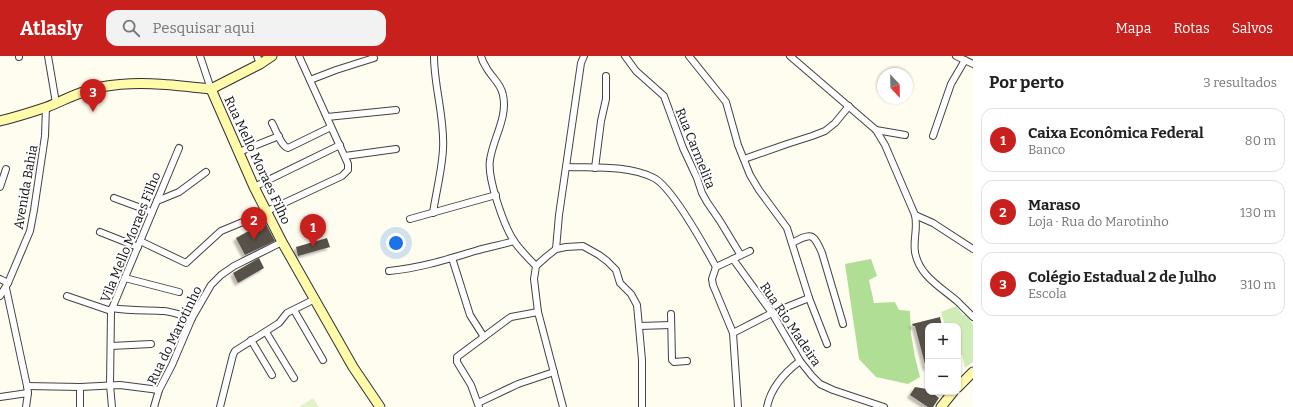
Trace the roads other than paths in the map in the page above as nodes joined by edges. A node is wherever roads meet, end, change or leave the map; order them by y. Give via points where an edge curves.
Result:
1 (48, 56) edge
2 (200, 56) edge
3 (272, 56) edge
4 (299, 56) edge
5 (434, 56) edge
6 (481, 56) edge
7 (584, 56) edge
8 (625, 56) edge
9 (689, 56) edge
10 (790, 56) edge
11 (956, 56) edge
12 (374, 58) dead end
13 (259, 60) edge
14 (965, 60) junction
15 (973, 64) edge
16 (606, 76) dead end
17 (310, 80) junction
18 (211, 89) junction
19 (56, 103) junction
20 (849, 106) junction
21 (46, 107) junction
22 (396, 110) dead end
23 (327, 117) junction
24 (0, 121) edge
25 (272, 123) dead end
26 (331, 127) junction
27 (876, 130) junction
28 (905, 135) dead end
29 (279, 136) junction
30 (933, 136) dead end
31 (340, 146) junction
32 (179, 148) dead end
33 (396, 150) dead end
34 (239, 152) junction
35 (345, 156) junction
36 (744, 159) junction
37 (566, 168) junction
38 (595, 168) junction
39 (6, 169) dead end
40 (206, 172) dead end
41 (254, 186) junction
42 (0, 187) edge
43 (496, 196) junction
44 (114, 198) dead end
45 (157, 202) junction
46 (267, 211) junction
47 (152, 212) junction
48 (433, 213) junction
49 (915, 215) junction
50 (410, 219) dead end
51 (100, 232) dead end
52 (140, 240) junction
53 (282, 242) junction
54 (514, 242) junction
55 (792, 243) junction
56 (138, 247) junction
57 (556, 249) junction
58 (973, 250) edge
59 (750, 251) dead end
60 (740, 254) junction
61 (452, 258) junction
62 (733, 259) junction
63 (536, 266) junction
64 (716, 268) junction
65 (389, 271) dead end
66 (125, 278) junction
67 (0, 279) edge
68 (7, 286) junction
69 (179, 292) dead end
70 (0, 296) edge
71 (67, 296) dead end
72 (809, 298) junction
73 (315, 299) junction
74 (112, 310) junction
75 (294, 310) junction
76 (538, 312) junction
77 (772, 313) junction
78 (670, 314) dead end
79 (973, 317) edge
80 (192, 318) junction
81 (843, 324) dead end
82 (670, 325) junction
83 (639, 326) junction
84 (266, 332) junction
85 (733, 333) junction
86 (484, 337) junction
87 (251, 340) junction
88 (151, 344) dead end
89 (827, 344) dead end
90 (111, 346) junction
91 (323, 360) dead end
92 (687, 361) dead end
93 (800, 361) junction
94 (554, 372) junction
95 (973, 372) edge
96 (272, 375) dead end
97 (294, 378) dead end
98 (961, 384) edge
99 (110, 385) junction
100 (80, 387) junction
101 (28, 389) junction
102 (159, 390) junction
103 (950, 395) edge
104 (0, 397) edge
105 (478, 405) edge
106 (26, 407) edge
107 (80, 407) edge
108 (112, 407) edge
109 (154, 407) edge
110 (220, 407) edge
111 (380, 407) edge
112 (563, 407) edge
113 (642, 407) edge
114 (738, 407) edge
115 (767, 407) edge
116 (884, 407) edge
117 (940, 407) edge

1 - 19 street
2 - 18 street
3 - 13 main road
4 - 17 street
5 - 48 street via 443,148
6 - 43 street via 486,68 502,88 504,96 504,114 490,160
7 - 37 street
8 - 60 street, Rua Carmelita via 636,71 664,96 702,193
9 - 36 street via 726,102
10 - 20 street
11 - 14 street
12 - 17 street
13 - 18 main road
14 - 15 street
14 - 30 street via 951,84
16 - 38 street via 606,98
17 - 23 street
18 - 19 main road, Rua Mello Moraes Filho via 160,84 120,84 100,87
18 - 34 main road, Rua Mello Moraes Filho
19 - 21 main road, Rua Mello Moraes Filho
20 - 27 street
20 - 36 street via 825,131
21 - 24 main road, Rua Mello Moraes Filho
21 - 68 street, Avenida Bahia via 45,136 30,231
22 - 23 street
23 - 26 street
25 - 29 street
26 - 29 street via 288,148 282,144
26 - 31 street
27 - 28 street
27 - 49 street
29 - 34 street
31 - 35 street
31 - 41 street
32 - 45 street, Vila Mello Moraes Filho
33 - 35 street
34 - 41 main road, Rua Mello Moraes Filho
35 - 46 street via 348,170 342,176
36 - 55 street via 759,190 787,228
37 - 38 street
37 - 57 street
38 - 64 street via 622,170 655,178 668,190
39 - 42 street
40 - 45 street via 179,192
41 - 46 main road, Rua Mello Moraes Filho
43 - 48 street
43 - 54 street
44 - 47 street
45 - 47 street, Vila Mello Moraes Filho
46 - 52 street via 221,231 186,263
46 - 53 main road, Rua Mello Moraes Filho
47 - 52 street, Vila Mello Moraes Filho
48 - 50 street
49 - 58 street via 933,223
49 - 79 street via 915,252 922,269
51 - 56 street
52 - 56 street, Vila Mello Moraes Filho
53 - 73 main road, Rua Mello Moraes Filho
53 - 80 street, Rua do Marotinho via 242,261 215,280
54 - 61 street
54 - 63 street
55 - 72 street
55 - 81 street via 808,235 817,242
56 - 66 street, Vila Mello Moraes Filho
57 - 63 street
57 - 83 street via 583,246 607,261 616,270 620,283 637,305
59 - 60 street
60 - 62 street
61 - 65 street
61 - 86 street via 470,315
62 - 64 street
62 - 77 street, Rua Rio Madeira
63 - 76 street via 534,279
64 - 85 street via 712,279 713,285
66 - 69 street
66 - 74 street, Vila Mello Moraes Filho
67 - 68 street
68 - 70 street, Avenida Bahia
68 - 101 street
71 - 74 street
72 - 77 street
72 - 89 street
73 - 75 street
73 - 111 main road, Rua Mello Moraes Filho via 357,373
74 - 80 street via 164,311
74 - 90 street, Vila Mello Moraes Filho
75 - 84 street
75 - 91 street
76 - 86 street via 511,317
76 - 94 street
77 - 85 street
77 - 93 street, Rua Rio Madeira
78 - 82 street
80 - 102 street, Rua do Marotinho
82 - 83 street
82 - 92 street via 672,360
83 - 113 street
84 - 87 street
84 - 97 street
85 - 114 street
86 - 105 street via 457,358
87 - 96 street
87 - 110 street via 238,348 233,355
88 - 90 street
90 - 99 street, Vila Mello Moraes Filho
93 - 115 street via 786,372 776,385 770,394
93 - 116 street, Rua Rio Madeira via 820,384
94 - 105 street via 518,384
94 - 112 street
95 - 98 main road
99 - 100 street
99 - 102 street
99 - 108 street, Vila Mello Moraes Filho
100 - 101 street
100 - 107 street
101 - 104 street
101 - 106 street
102 - 109 street, Rua do Marotinho
103 - 117 main road

